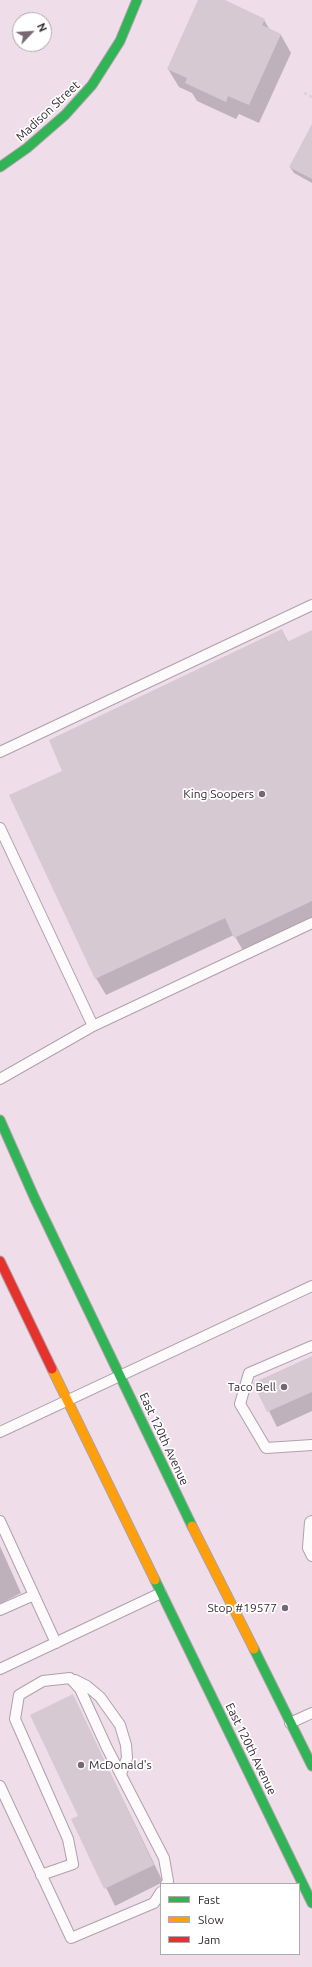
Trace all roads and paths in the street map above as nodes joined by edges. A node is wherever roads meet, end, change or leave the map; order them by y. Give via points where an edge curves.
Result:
1 (137, 0) edge
2 (304, 93) dead end
3 (312, 97) edge
4 (0, 167) edge
5 (312, 605) edge
6 (0, 752) edge
7 (0, 828) edge
8 (312, 923) edge
9 (93, 1026) junction
10 (0, 1079) edge
11 (0, 1120) edge
12 (0, 1261) edge
13 (312, 1286) edge
14 (312, 1346) edge
15 (121, 1376) junction
16 (67, 1401) junction
17 (0, 1432) edge
18 (312, 1445) edge
19 (0, 1521) edge
20 (312, 1521) edge
21 (312, 1556) edge
22 (161, 1593) junction
23 (34, 1595) junction
24 (0, 1610) edge
25 (56, 1643) junction
26 (0, 1669) edge
27 (70, 1678) junction
28 (312, 1713) edge
29 (290, 1723) junction
30 (312, 1766) edge
31 (121, 1774) junction
32 (0, 1786) edge
33 (41, 1875) junction
34 (167, 1883) edge
35 (160, 1894) edge
36 (312, 1903) edge

1 - 4 main road, Madison Street via 120,41 92,85 65,115 27,148
2 - 3 path
5 - 6 lane
7 - 9 lane
8 - 9 lane
9 - 10 lane
11 - 15 main road, East 120th Avenue via 35,1200
12 - 16 main road, East 120th Avenue
13 - 15 lane
14 - 18 lane via 249,1373 240,1404 266,1448
15 - 16 lane
15 - 29 main road, East 120th Avenue
16 - 17 lane
16 - 22 main road, East 120th Avenue
19 - 23 lane
20 - 21 lane via 308,1548
22 - 25 lane
22 - 36 main road, East 120th Avenue
23 - 24 lane
23 - 25 lane
25 - 26 lane
27 - 31 lane via 80,1689
27 - 31 lane via 87,1686 100,1697 120,1725 127,1758
27 - 33 lane via 43,1681 19,1696 15,1719 68,1839 73,1864
28 - 29 lane
29 - 30 main road, East 120th Avenue
31 - 34 lane via 164,1858
32 - 33 lane
33 - 35 lane via 71,1938 154,1903

